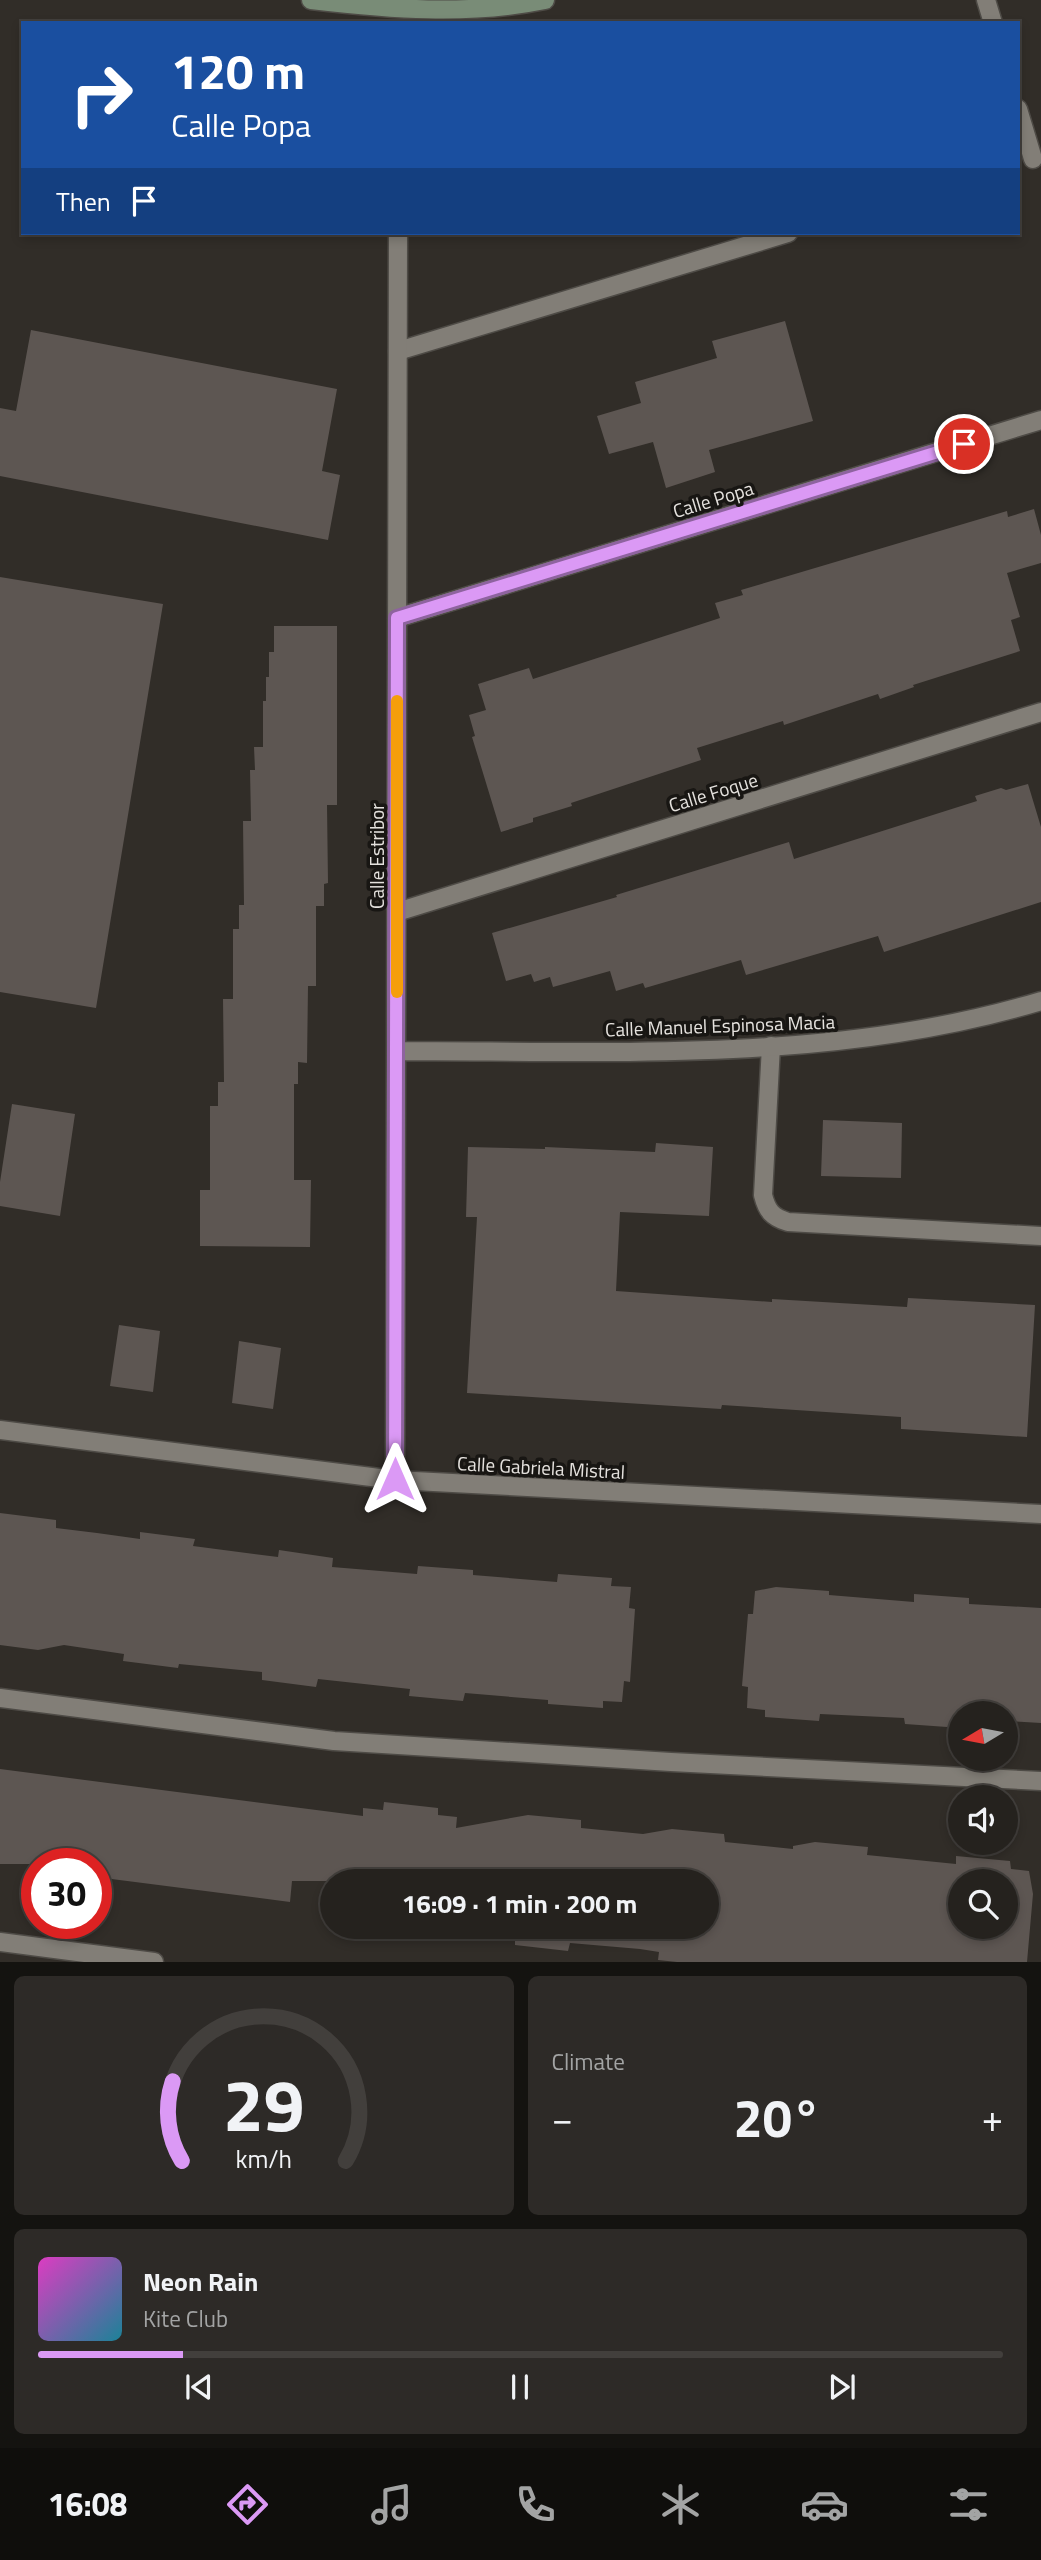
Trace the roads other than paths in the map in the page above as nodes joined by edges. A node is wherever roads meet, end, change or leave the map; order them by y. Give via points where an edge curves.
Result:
1 (310, 0) edge
2 (545, 0) edge
3 (986, 0) edge
4 (398, 16) edge
5 (992, 21) edge
6 (1020, 117) edge
7 (1031, 159) edge
8 (398, 235) edge
9 (781, 235) edge
10 (398, 351) junction
11 (1041, 420) edge
12 (397, 618) junction
13 (1041, 712) edge
14 (397, 912) junction
15 (1041, 1001) edge
16 (771, 1046) junction
17 (397, 1051) junction
18 (1041, 1236) edge
19 (0, 1430) edge
20 (395, 1479) junction
21 (1041, 1514) edge
22 (0, 1698) edge
23 (1041, 1781) edge
24 (0, 1942) edge
25 (154, 1962) edge

1 - 4 main road
2 - 4 main road
3 - 5 street
6 - 7 street
8 - 10 street, Calle Estribor
9 - 10 street
10 - 12 street, Calle Estribor
11 - 12 street, Calle Popa
12 - 14 street, Calle Estribor
13 - 14 street, Calle Foque
14 - 17 street, Calle Estribor
15 - 16 street, Calle Manuel Espinosa Macia via 924,1030
16 - 17 street, Calle Manuel Espinosa Macia via 661,1052
16 - 18 street via 763,1195 775,1218
17 - 20 street, Calle Estribor
19 - 20 street, Calle Gabriela Mistral
20 - 21 street, Calle Gabriela Mistral
22 - 23 street via 334,1741
24 - 25 street

